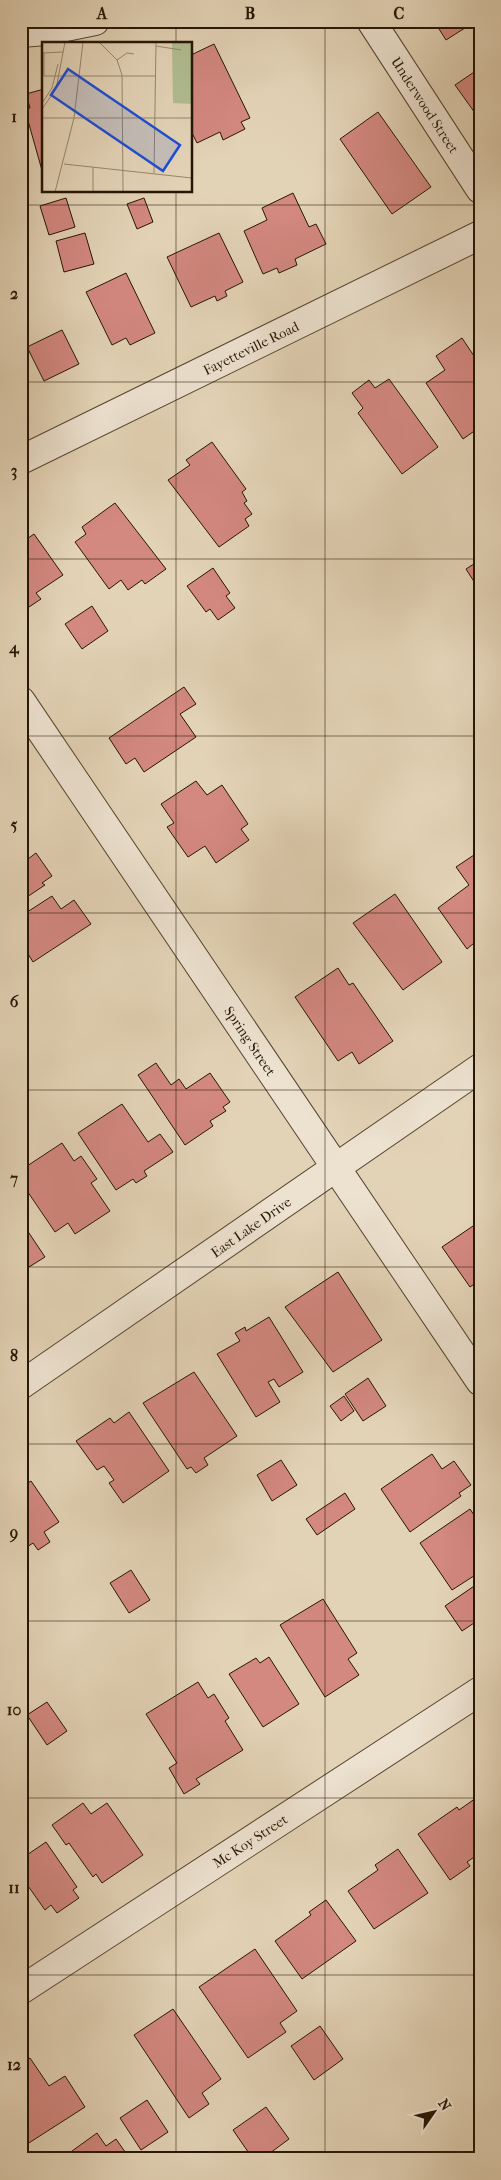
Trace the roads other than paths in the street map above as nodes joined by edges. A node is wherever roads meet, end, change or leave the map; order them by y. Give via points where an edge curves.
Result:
1 (95, 21) edge
2 (371, 21) edge
3 (21, 33) edge
4 (480, 190) edge
5 (480, 235) edge
6 (21, 460) edge
7 (21, 701) edge
8 (480, 1068) edge
9 (336, 1168) junction
10 (480, 1381) edge
11 (21, 1385) edge
12 (480, 1691) edge
13 (21, 1990) edge

1 - 3 street
2 - 4 street, Underwood Street
5 - 6 street, Fayetteville Road
7 - 9 street, Spring Street
8 - 9 street, East Lake Drive
9 - 10 street, Spring Street
9 - 11 street, East Lake Drive
12 - 13 street, Mc Koy Street

